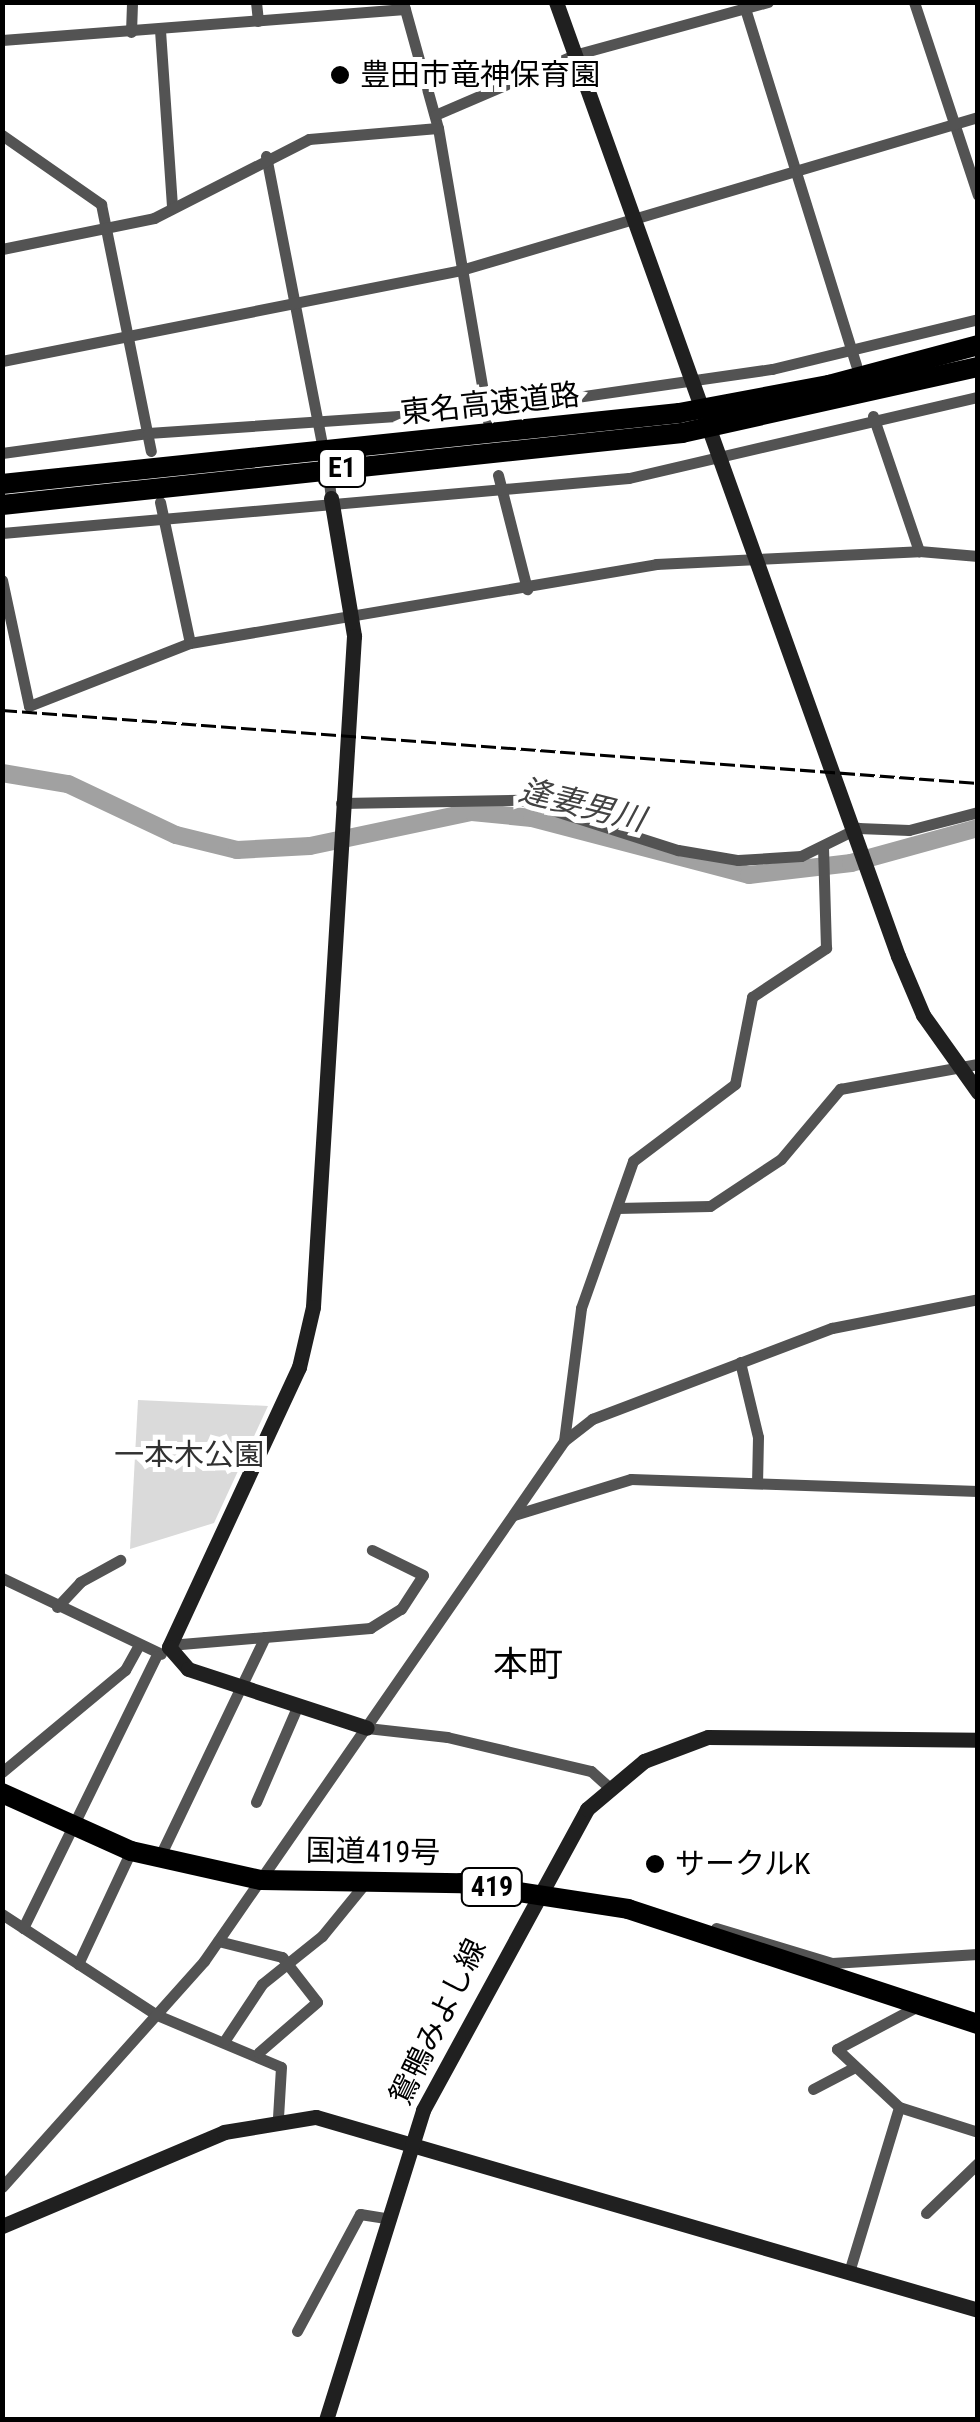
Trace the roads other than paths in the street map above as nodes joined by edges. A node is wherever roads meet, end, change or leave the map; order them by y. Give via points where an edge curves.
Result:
1 (132, 2) edge
2 (256, 2) edge
3 (556, 2) edge
4 (768, 2) edge
5 (914, 2) edge
6 (404, 6) edge
7 (745, 8) edge
8 (258, 21) junction
9 (160, 30) junction
10 (132, 32) junction
11 (2, 40) edge
12 (574, 55) junction
13 (978, 117) edge
14 (436, 122) junction
15 (954, 124) junction
16 (2, 135) edge
17 (266, 156) junction
18 (794, 171) junction
19 (978, 195) edge
20 (172, 207) junction
21 (632, 215) junction
22 (107, 230) junction
23 (2, 249) edge
24 (461, 270) junction
25 (296, 306) junction
26 (978, 319) edge
27 (132, 336) junction
28 (978, 345) edge
29 (853, 350) junction
30 (2, 361) edge
31 (856, 364) dead end
32 (978, 367) edge
33 (691, 379) junction
34 (978, 397) edge
35 (487, 410) junction
36 (721, 417) junction
37 (875, 421) junction
38 (318, 423) junction
39 (681, 423) junction
40 (489, 427) dead end
41 (148, 433) junction
42 (320, 440) dead end
43 (151, 451) dead end
44 (2, 453) edge
45 (719, 456) junction
46 (499, 481) junction
47 (2, 484) edge
48 (330, 490) junction
49 (2, 505) edge
50 (162, 508) junction
51 (2, 533) edge
52 (919, 551) junction
53 (755, 556) junction
54 (978, 556) edge
55 (2, 580) edge
56 (526, 589) junction
57 (350, 614) junction
58 (190, 643) junction
59 (339, 810) junction
60 (978, 812) edge
61 (823, 853) junction
62 (978, 1064) edge
63 (959, 1066) junction
64 (978, 1092) edge
65 (617, 1208) junction
66 (978, 1299) edge
67 (740, 1362) junction
68 (564, 1441) junction
69 (757, 1482) junction
70 (978, 1491) edge
71 (514, 1515) junction
72 (372, 1550) dead end
73 (120, 1560) dead end
74 (2, 1578) edge
75 (57, 1608) junction
76 (265, 1637) junction
77 (137, 1648) junction
78 (165, 1651) junction
79 (241, 1686) junction
80 (298, 1705) junction
81 (368, 1728) junction
82 (978, 1740) edge
83 (2, 1772) edge
84 (609, 1787) junction
85 (2, 1793) edge
86 (256, 1802) dead end
87 (73, 1828) junction
88 (131, 1851) junction
89 (158, 1858) junction
90 (261, 1880) junction
91 (366, 1882) junction
92 (537, 1891) junction
93 (2, 1914) edge
94 (687, 1927) junction
95 (23, 1928) junction
96 (218, 1941) junction
97 (978, 1954) edge
98 (78, 1964) junction
99 (288, 1964) junction
100 (920, 2004) junction
101 (157, 2015) junction
102 (978, 2024) edge
103 (226, 2040) junction
104 (259, 2052) junction
105 (853, 2068) junction
106 (813, 2089) dead end
107 (899, 2108) junction
108 (278, 2118) junction
109 (978, 2132) edge
110 (412, 2141) junction
111 (978, 2163) edge
112 (2, 2188) edge
113 (926, 2213) dead end
114 (390, 2219) junction
115 (2, 2226) edge
116 (849, 2272) junction
117 (978, 2310) edge
118 (297, 2331) dead end
119 (326, 2420) edge

1 - 10 street
2 - 8 street
3 - 12 street
4 - 7 street
5 - 15 street
6 - 8 street
6 - 14 street
7 - 12 street
7 - 18 street
8 - 9 street
9 - 10 street
9 - 20 street
10 - 11 street
12 - 14 street
12 - 21 street
13 - 15 street
14 - 17 street via 309,139
14 - 24 street
15 - 18 street
15 - 19 street
16 - 22 street via 95,193
17 - 20 street
17 - 25 street
18 - 21 street
18 - 29 street
20 - 22 street
21 - 24 street
21 - 33 street
22 - 23 street
22 - 27 street
24 - 25 street
24 - 35 street
25 - 27 street
25 - 38 street
26 - 29 street
27 - 30 street
27 - 41 street
28 - 36 highway, 東名高速道路 / E1
29 - 31 street
29 - 33 street
32 - 36 highway, 東名高速道路 / E1
33 - 35 street
33 - 45 street
34 - 37 street
35 - 38 street
35 - 40 street
36 - 39 highway, 東名高速道路 / E1
37 - 45 street
37 - 52 street
38 - 41 street
38 - 42 street
39 - 47 highway, 東名高速道路 / E1
39 - 49 highway, 東名高速道路 / E1
41 - 43 street
41 - 44 street
45 - 46 street via 629,478
45 - 53 street
46 - 48 street
46 - 56 street
48 - 50 street
48 - 57 street
50 - 51 street
50 - 58 street
52 - 53 street
52 - 54 street
53 - 56 street
53 - 63 street via 898,956 924,1015
55 - 58 street via 29,706
56 - 57 street
57 - 58 street
57 - 59 street
59 - 61 street via 522,800 678,850 738,860
59 - 78 street via 306,1343
60 - 61 street via 909,830 858,828
61 - 65 street via 826,948 752,997 736,1084 633,1162
62 - 63 street
63 - 64 street
63 - 65 street via 840,1089 780,1159 710,1206
65 - 68 street via 582,1308
66 - 67 street via 869,1316
67 - 68 street via 592,1419
67 - 69 street via 758,1437
68 - 71 street
69 - 70 street
69 - 71 street via 622,1480
71 - 81 street
72 - 76 street via 423,1574 401,1610 370,1628
73 - 75 street via 80,1582
74 - 75 street
75 - 77 street
76 - 78 street
76 - 79 street
77 - 78 street
77 - 83 street via 126,1670
78 - 79 street via 182,1666
78 - 87 street
79 - 80 street
79 - 89 street
80 - 81 street
80 - 86 street
81 - 84 street via 555,1762 591,1771
81 - 90 street
82 - 84 street, 鴛鴨みよし線 via 745,1732 669,1749
84 - 92 street, 鴛鴨みよし線 via 571,1830
85 - 87 highway, 国道419号 / 419
87 - 88 highway, 国道419号 / 419
87 - 95 street
88 - 89 highway, 国道419号 / 419
88 - 98 street
89 - 90 highway, 国道419号 / 419
90 - 91 highway, 国道419号 / 419
90 - 96 street
91 - 92 highway, 国道419号 / 419
91 - 99 street
92 - 94 highway, 国道419号 / 419
92 - 110 street, 鴛鴨みよし線 via 456,2039
93 - 95 street
94 - 97 street via 832,1963
94 - 100 highway, 国道419号 / 419
95 - 98 street
96 - 99 street
96 - 101 street
98 - 101 street
99 - 103 street via 262,1984
99 - 104 street via 317,2002
100 - 102 highway, 国道419号 / 419
100 - 105 street via 837,2049
101 - 103 street
101 - 112 street
103 - 104 street
104 - 108 street via 281,2067
105 - 106 street
105 - 107 street
107 - 109 street
107 - 116 street
108 - 110 street, 鴛鴨みよし線 via 332,2118
108 - 115 street, 鴛鴨みよし線 via 224,2132
110 - 114 street
110 - 116 street
111 - 113 street
114 - 118 street via 360,2214
114 - 119 street
116 - 117 street

